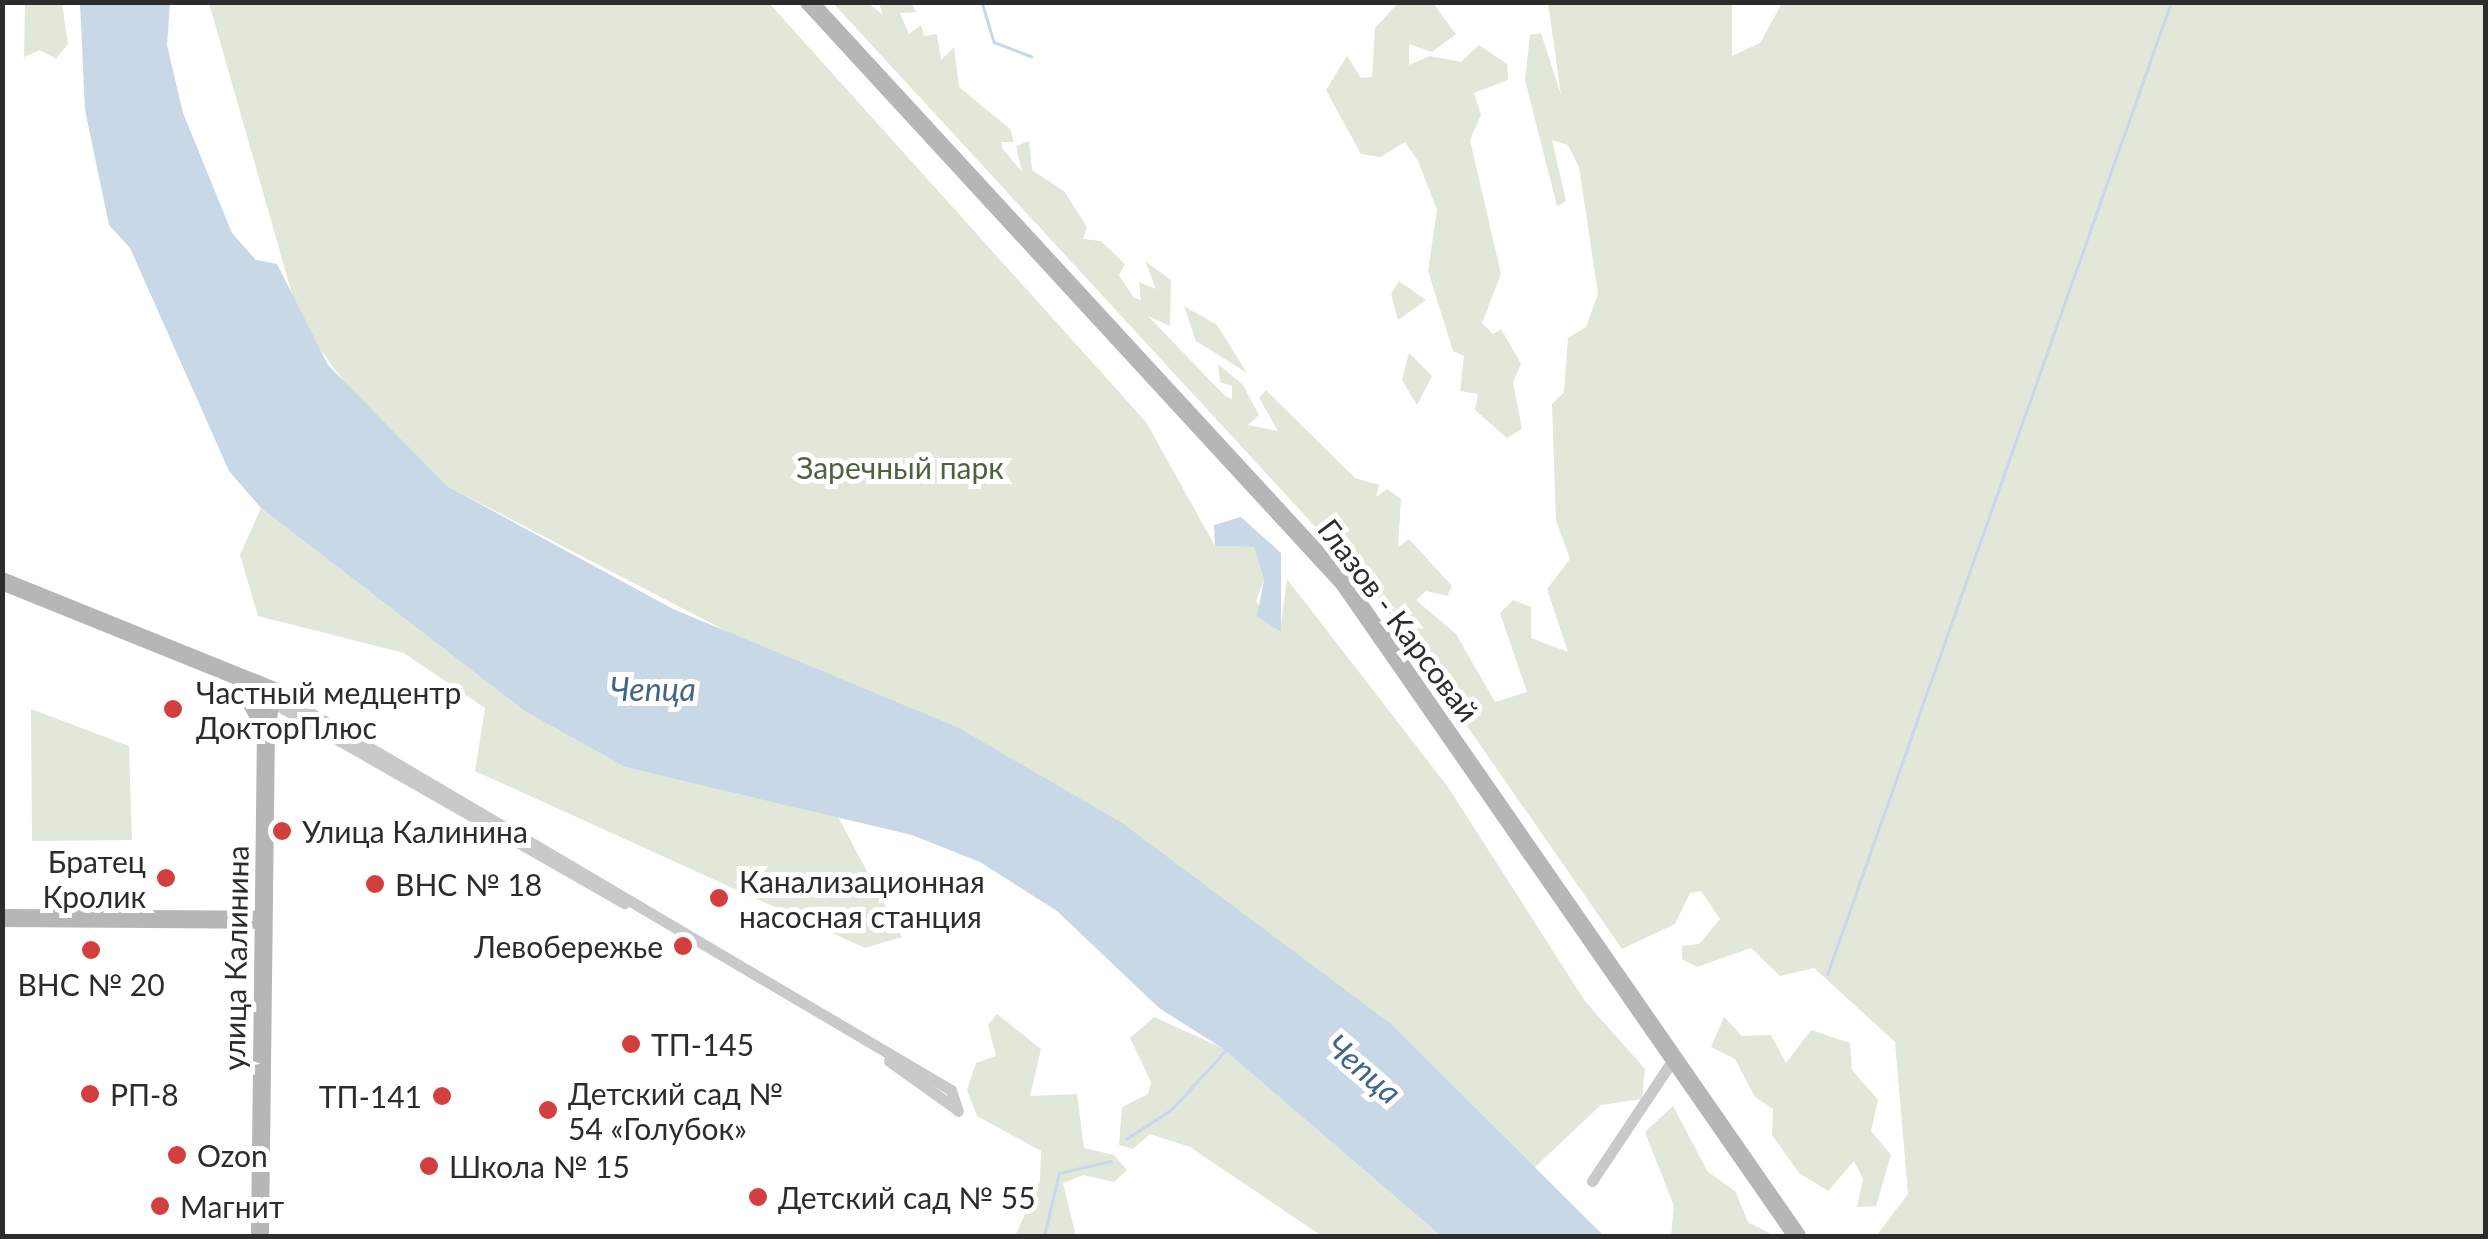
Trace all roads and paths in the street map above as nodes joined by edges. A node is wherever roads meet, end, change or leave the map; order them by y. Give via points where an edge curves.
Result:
1 (810, 2) edge
2 (2, 581) edge
3 (2, 593) edge
4 (242, 688) junction
5 (271, 695) junction
6 (297, 714) junction
7 (266, 729) junction
8 (2, 918) edge
9 (262, 920) junction
10 (1674, 1058) junction
11 (1592, 1181) dead end
12 (260, 1236) edge
13 (1797, 1236) edge

1 - 10 main road, Глазов - Карсовай via 1334,571
2 - 5 main road
3 - 4 main road
4 - 5 main road
4 - 7 main road
5 - 6 street
5 - 6 street via 951,1090 958,1111 872,1049
5 - 7 main road, улица Калинина
6 - 7 street
7 - 9 main road, улица Калинина
8 - 9 main road
9 - 12 main road, улица Калинина
10 - 11 street
10 - 13 main road, Глазов - Карсовай

